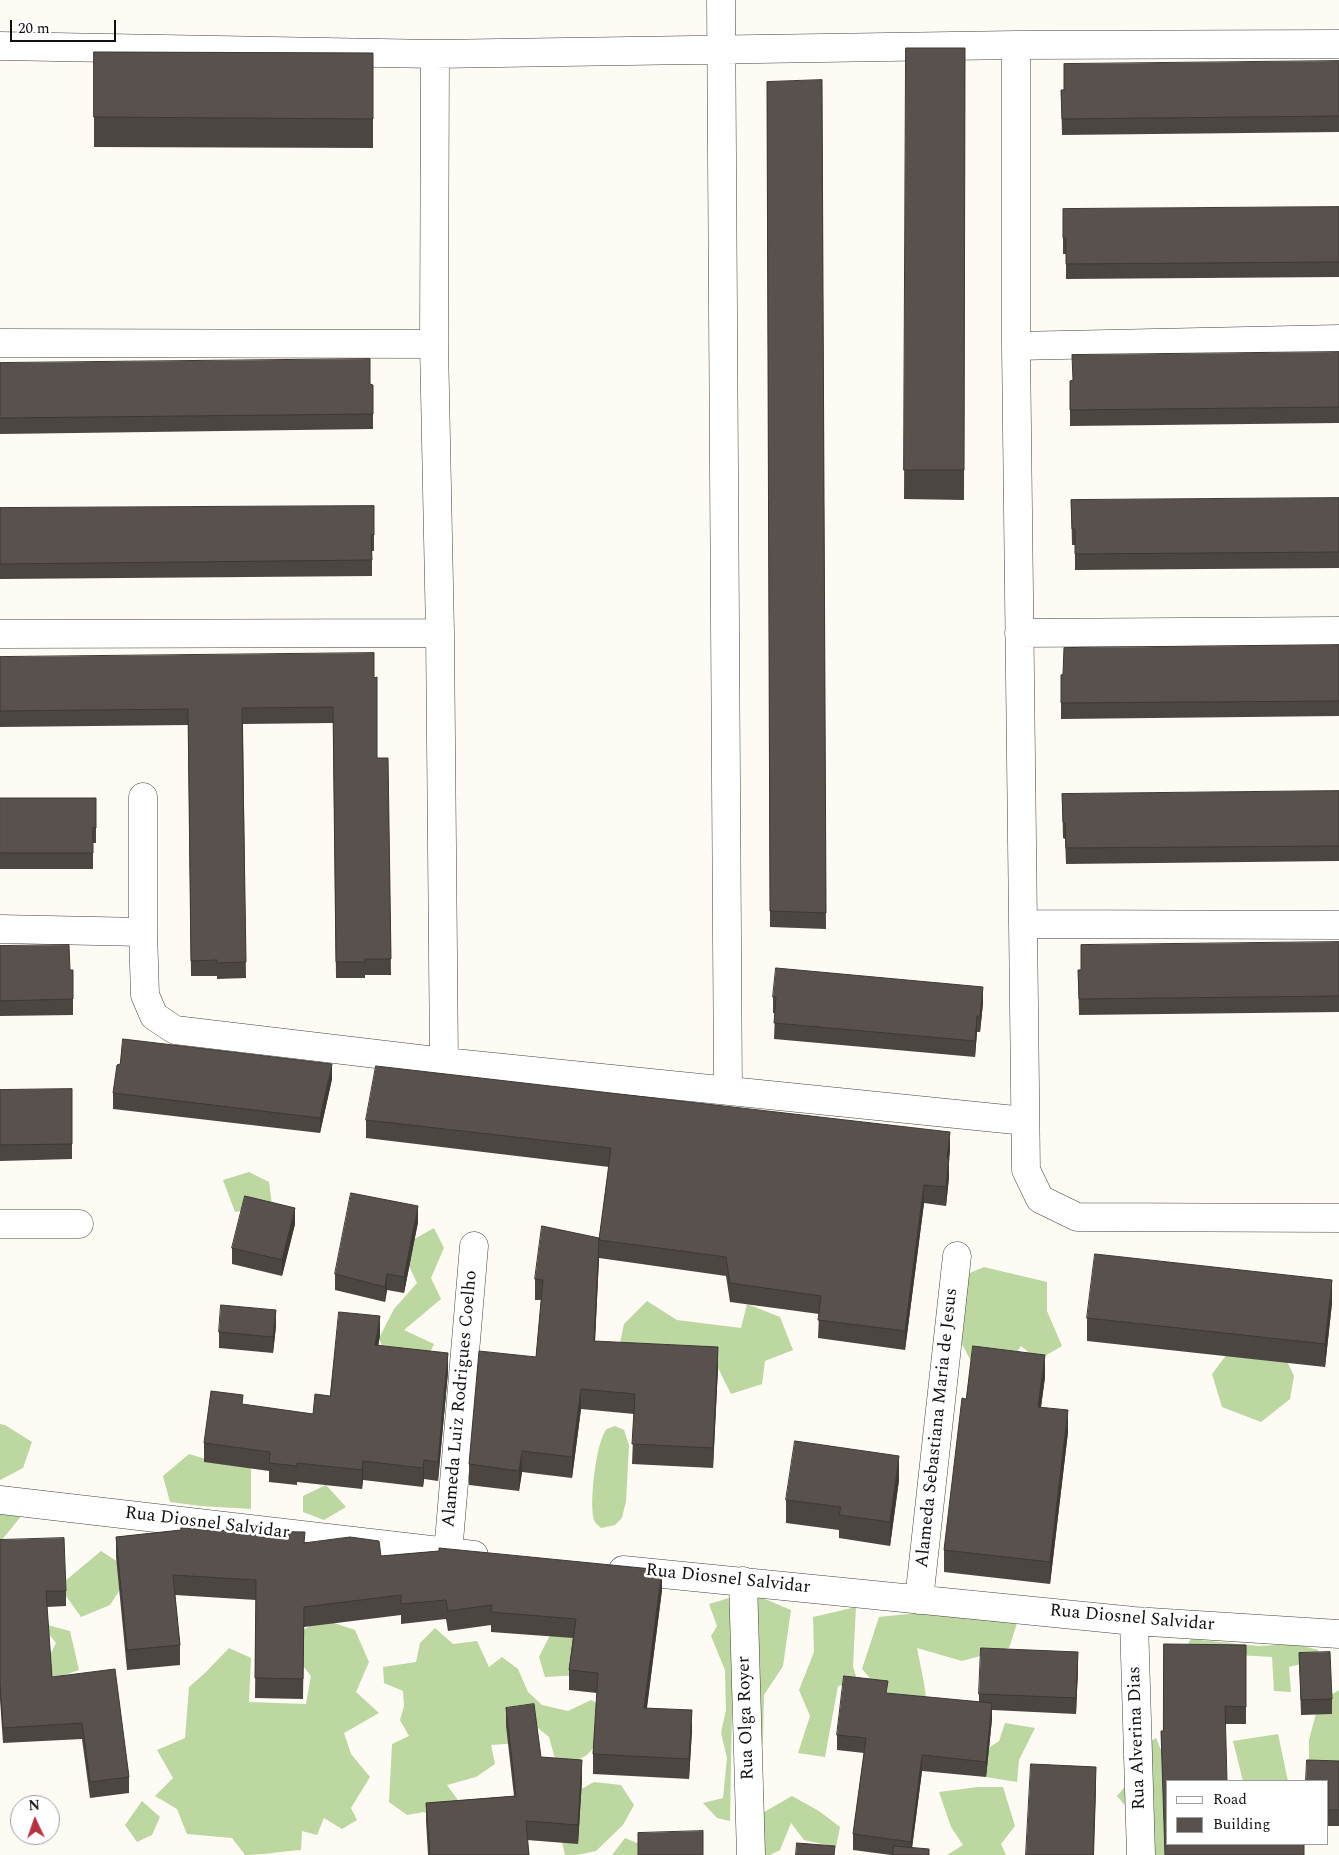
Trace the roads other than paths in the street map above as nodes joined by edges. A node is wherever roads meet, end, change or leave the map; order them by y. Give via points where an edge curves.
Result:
1 (721, 0) edge
2 (1339, 44) edge
3 (1016, 45) junction
4 (0, 46) edge
5 (722, 50) junction
6 (435, 54) junction
7 (1339, 339) edge
8 (0, 343) edge
9 (434, 344) junction
10 (1016, 346) junction
11 (1339, 631) edge
12 (440, 633) junction
13 (1019, 633) junction
14 (0, 634) edge
15 (143, 797) dead end
16 (1023, 924) junction
17 (1339, 925) edge
18 (0, 929) edge
19 (143, 932) junction
20 (444, 1062) junction
21 (728, 1090) junction
22 (1024, 1121) junction
23 (1339, 1218) edge
24 (0, 1224) edge
25 (79, 1224) dead end
26 (474, 1246) dead end
27 (957, 1256) dead end
28 (0, 1500) edge
29 (448, 1553) junction
30 (497, 1558) edge
31 (596, 1567) edge
32 (743, 1582) junction
33 (919, 1600) junction
34 (1134, 1621) junction
35 (1339, 1634) edge
36 (751, 1855) edge
37 (1141, 1855) edge

1 - 5 street
2 - 3 street
3 - 5 street
3 - 10 street
4 - 6 street
5 - 6 street
5 - 21 street
6 - 9 street
7 - 10 street
8 - 9 street
9 - 12 street
10 - 13 street
11 - 13 street
12 - 14 street
12 - 20 street
13 - 16 street
15 - 19 street
16 - 17 street
16 - 22 street
18 - 19 street
19 - 20 street via 145,995 154,1016 175,1030
20 - 21 street
21 - 22 street
22 - 23 street via 1026,1170 1040,1199 1077,1218
24 - 25 street
26 - 29 street, Alameda Luiz Rodrigues Coelho
27 - 33 street, Alameda Sebastiana Maria de Jesus
28 - 29 street, Rua Diosnel Salvidar
29 - 30 street, Rua Diosnel Salvidar
31 - 32 street, Rua Diosnel Salvidar
32 - 33 street, Rua Diosnel Salvidar
32 - 36 street, Rua Olga Royer
33 - 34 street, Rua Diosnel Salvidar
34 - 35 street, Rua Diosnel Salvidar
34 - 37 street, Rua Alverina Dias

